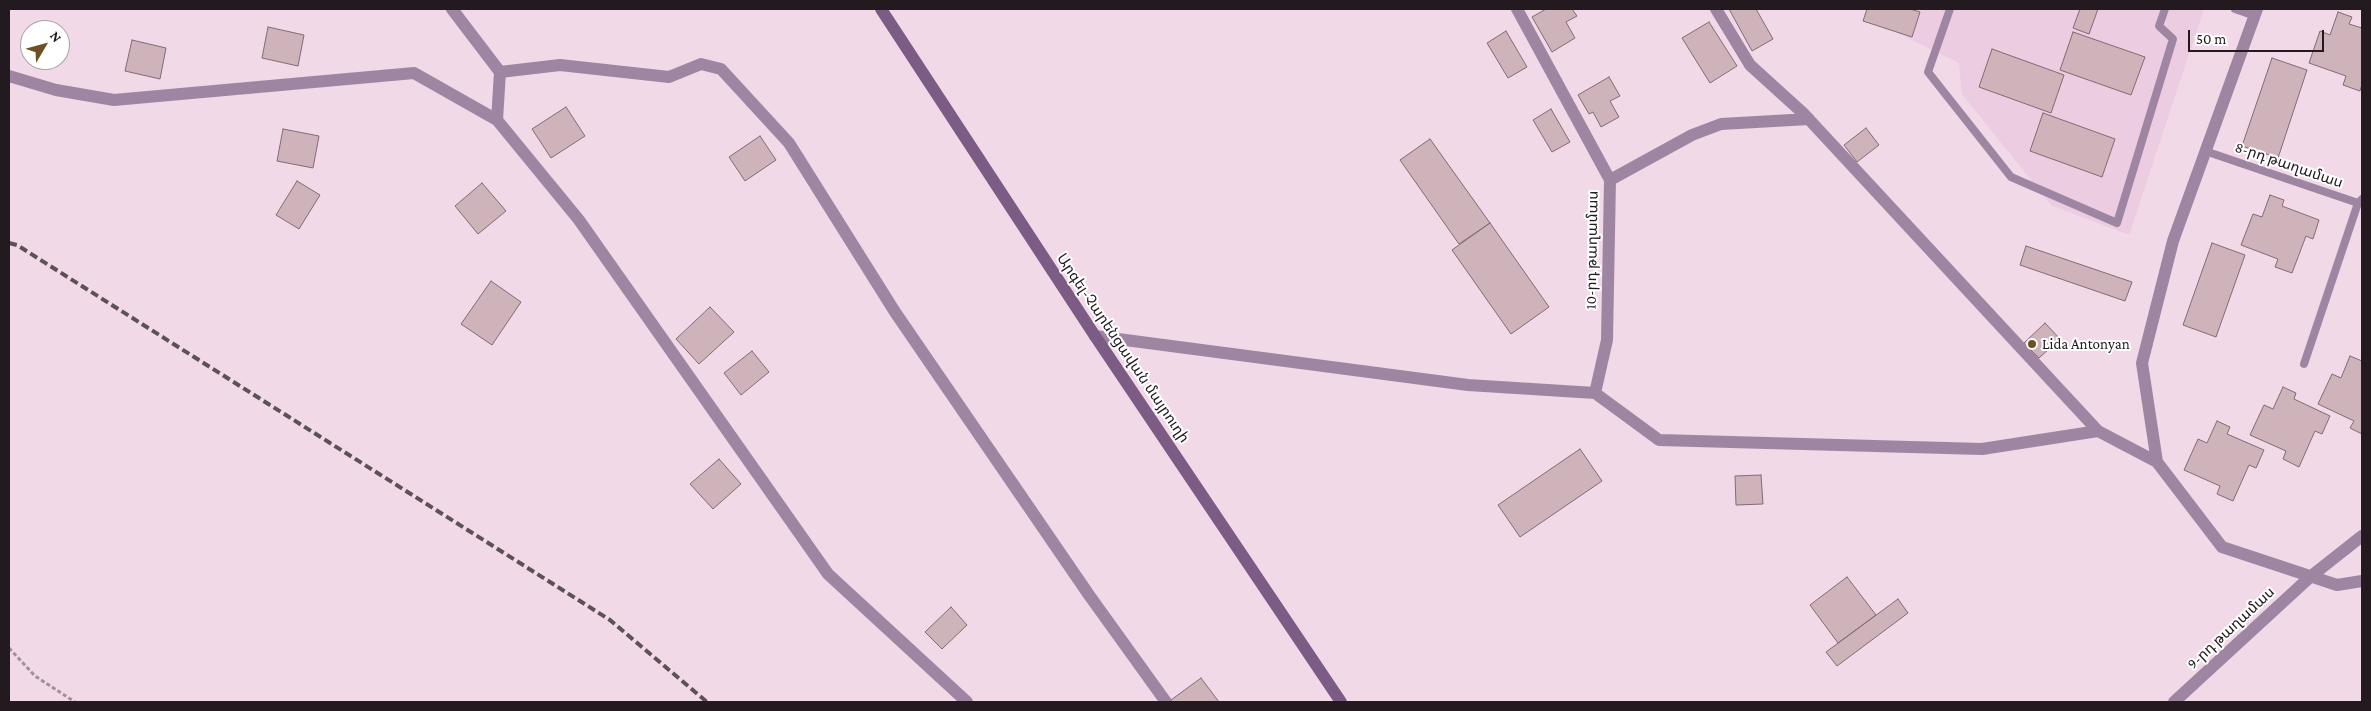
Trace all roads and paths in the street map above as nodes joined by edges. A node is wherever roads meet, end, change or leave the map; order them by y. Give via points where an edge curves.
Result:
1 (452, 9) edge
2 (881, 9) edge
3 (1517, 9) edge
4 (1716, 9) edge
5 (1950, 9) edge
6 (2165, 9) edge
7 (2235, 9) edge
8 (2256, 12) edge
9 (500, 72) junction
10 (9, 76) edge
11 (1809, 119) junction
12 (497, 120) junction
13 (2205, 151) junction
14 (1610, 180) junction
15 (2360, 201) edge
16 (1095, 336) junction
17 (2304, 364) dead end
18 (1595, 393) junction
19 (2098, 431) junction
20 (2157, 462) junction
21 (2362, 536) edge
22 (2310, 577) junction
23 (2362, 581) edge
24 (9, 648) edge
25 (75, 702) edge
26 (967, 702) edge
27 (1166, 702) edge
28 (1341, 702) edge
29 (2174, 702) edge

1 - 9 street
2 - 16 main road, Արգել-Չարենցավան մայրուղի
3 - 14 street, 10-րդ թաղամաս
4 - 11 street via 1750,65
5 - 6 lane via 1928,72 2011,177 2117,223 2173,39 2159,26
7 - 8 lane
8 - 13 street
9 - 12 street
9 - 27 street via 560,65 669,77 701,64 721,69 789,143 895,312
10 - 12 street via 56,90 114,100 414,73
11 - 14 street via 1721,124
11 - 19 street
12 - 26 street via 579,220 828,574
13 - 15 lane, 8-րդ թաղամաս
13 - 20 street via 2173,241 2142,363
14 - 18 street, 10-րդ թաղամաս via 1607,340
15 - 17 lane
16 - 18 street via 1468,385
16 - 28 main road, Արգել-Չարենցավան մայրուղի
18 - 19 street via 1659,440 1982,450
19 - 20 street
20 - 22 street via 2222,547
21 - 22 street, 9-րդ թաղամաս
22 - 23 street via 2337,585
22 - 29 street, 9-րդ թաղամաս
24 - 25 path via 35,676

